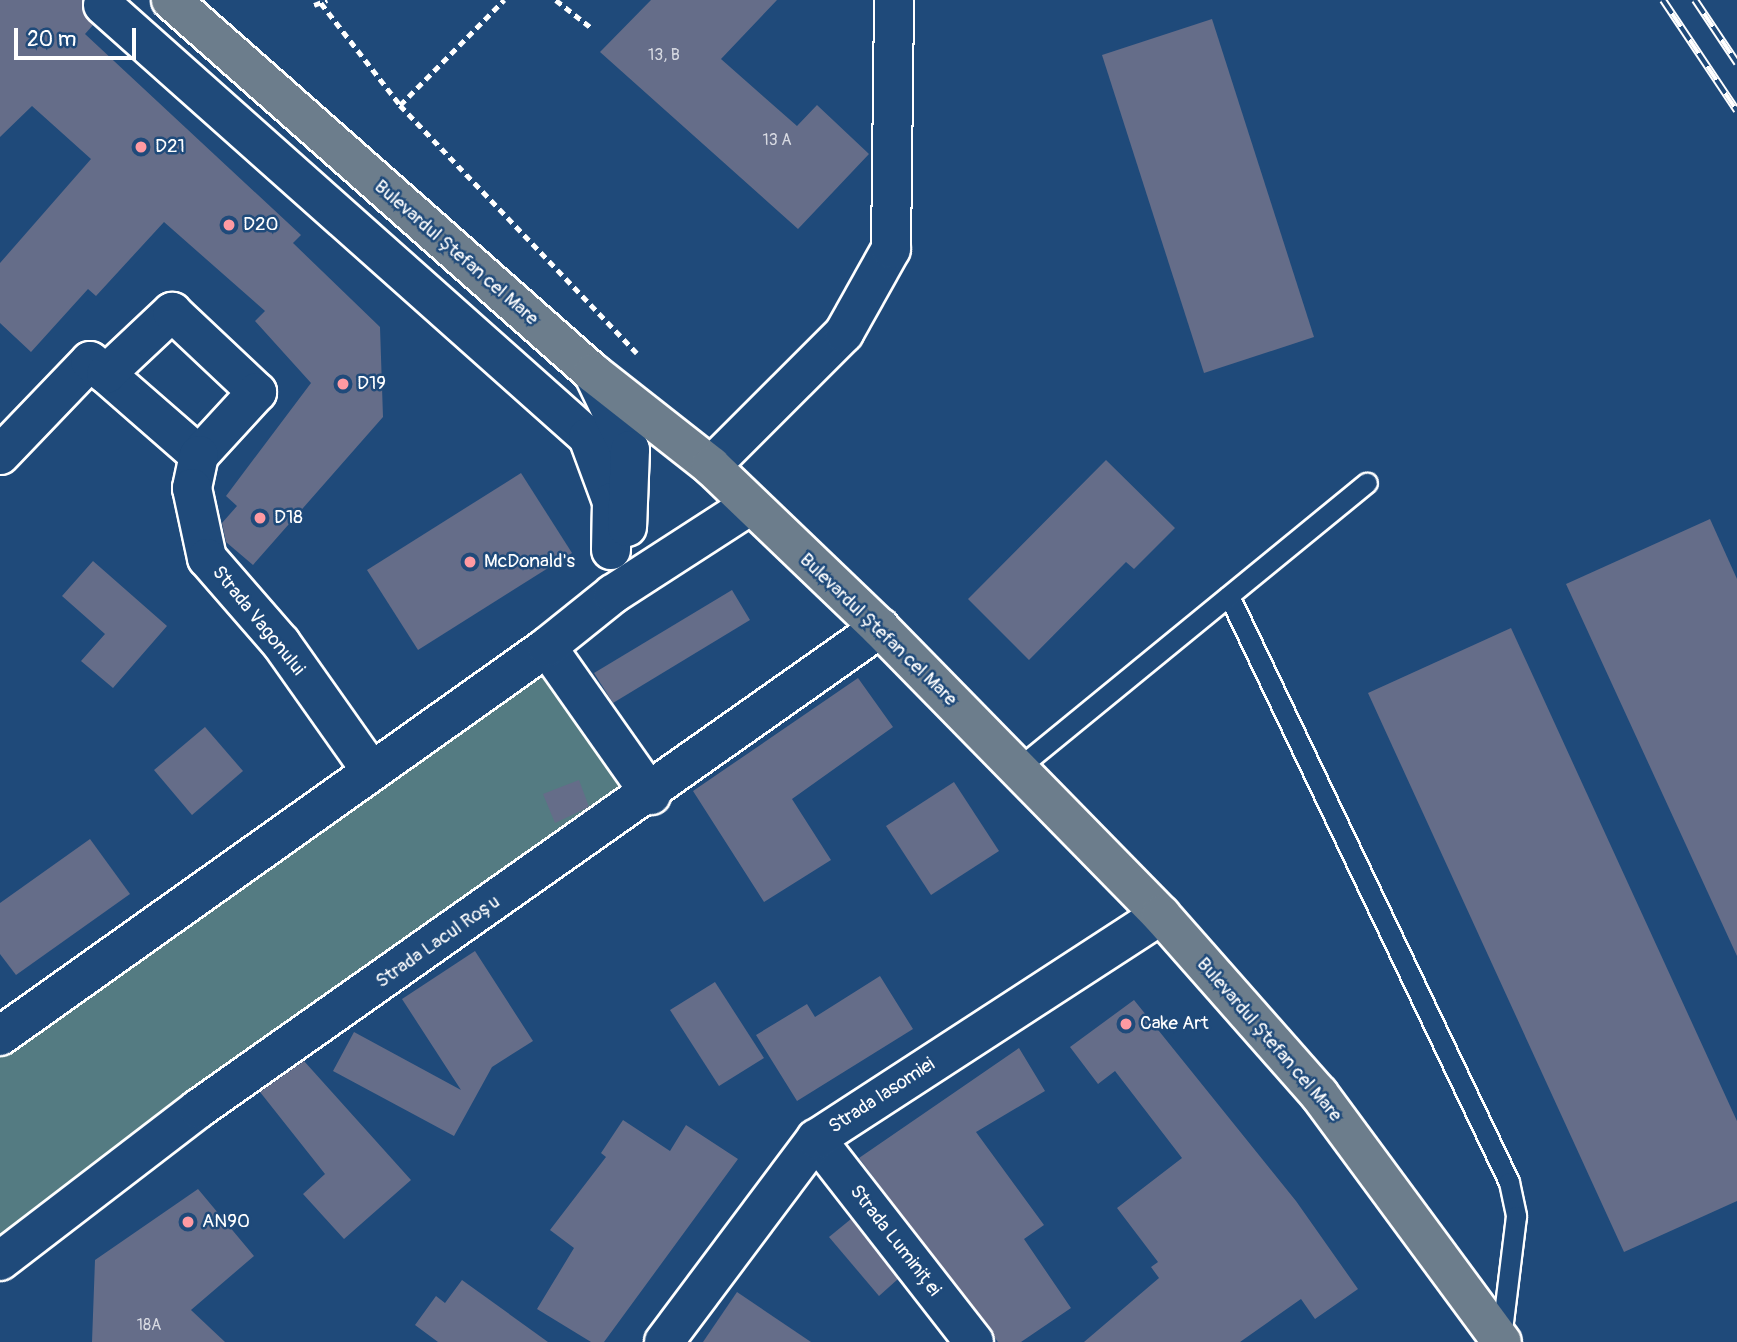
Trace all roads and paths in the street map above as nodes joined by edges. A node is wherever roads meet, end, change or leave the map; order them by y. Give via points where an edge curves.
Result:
1 (171, 0) edge
2 (504, 0) edge
3 (556, 0) edge
4 (894, 0) edge
5 (324, 1) edge
6 (103, 5) dead end
7 (314, 5) dead end
8 (593, 29) dead end
9 (400, 105) junction
10 (642, 358) dead end
11 (593, 373) junction
12 (106, 374) junction
13 (0, 455) edge
14 (199, 455) junction
15 (711, 466) junction
16 (1367, 482) dead end
17 (749, 506) junction
18 (611, 550) dead end
19 (613, 594) junction
20 (1229, 596) junction
21 (880, 628) junction
22 (547, 647) junction
23 (370, 769) junction
24 (1017, 769) junction
25 (651, 794) junction
26 (1161, 915) junction
27 (0, 1036) edge
28 (816, 1139) junction
29 (0, 1261) edge
30 (1501, 1341) edge
31 (664, 1342) edge
32 (974, 1342) edge

1 - 11 main road, Bulevardul Ștefan cel Mare
2 - 9 path
3 - 8 path
4 - 15 street via 891,248 844,333
5 - 7 path
5 - 9 path
6 - 18 street via 588,437 612,502
9 - 10 path
11 - 15 main road, Bulevardul Ștefan cel Mare
11 - 19 street via 630,450 628,522
12 - 13 street via 90,361
12 - 14 street
12 - 14 street via 172,312 257,392
14 - 23 street, Strada Vagonului via 192,488 207,558 281,643
15 - 17 main road, Bulevardul Ștefan cel Mare
16 - 20 lane
17 - 19 street
17 - 21 main road, Bulevardul Ștefan cel Mare
19 - 22 street
20 - 24 lane
20 - 30 lane via 1510,1182 1516,1216
21 - 24 main road, Bulevardul Ștefan cel Mare
21 - 25 street, Strada Lacul Roșu
22 - 23 street
22 - 25 street
23 - 27 street
24 - 26 main road, Bulevardul Ștefan cel Mare
25 - 29 street, Strada Lacul Roșu via 198,1109
26 - 28 street, Strada Iasomiei
26 - 30 main road, Bulevardul Ștefan cel Mare via 1319,1094
28 - 31 street, Strada Iasomiei
28 - 32 street, Strada Luminiței

